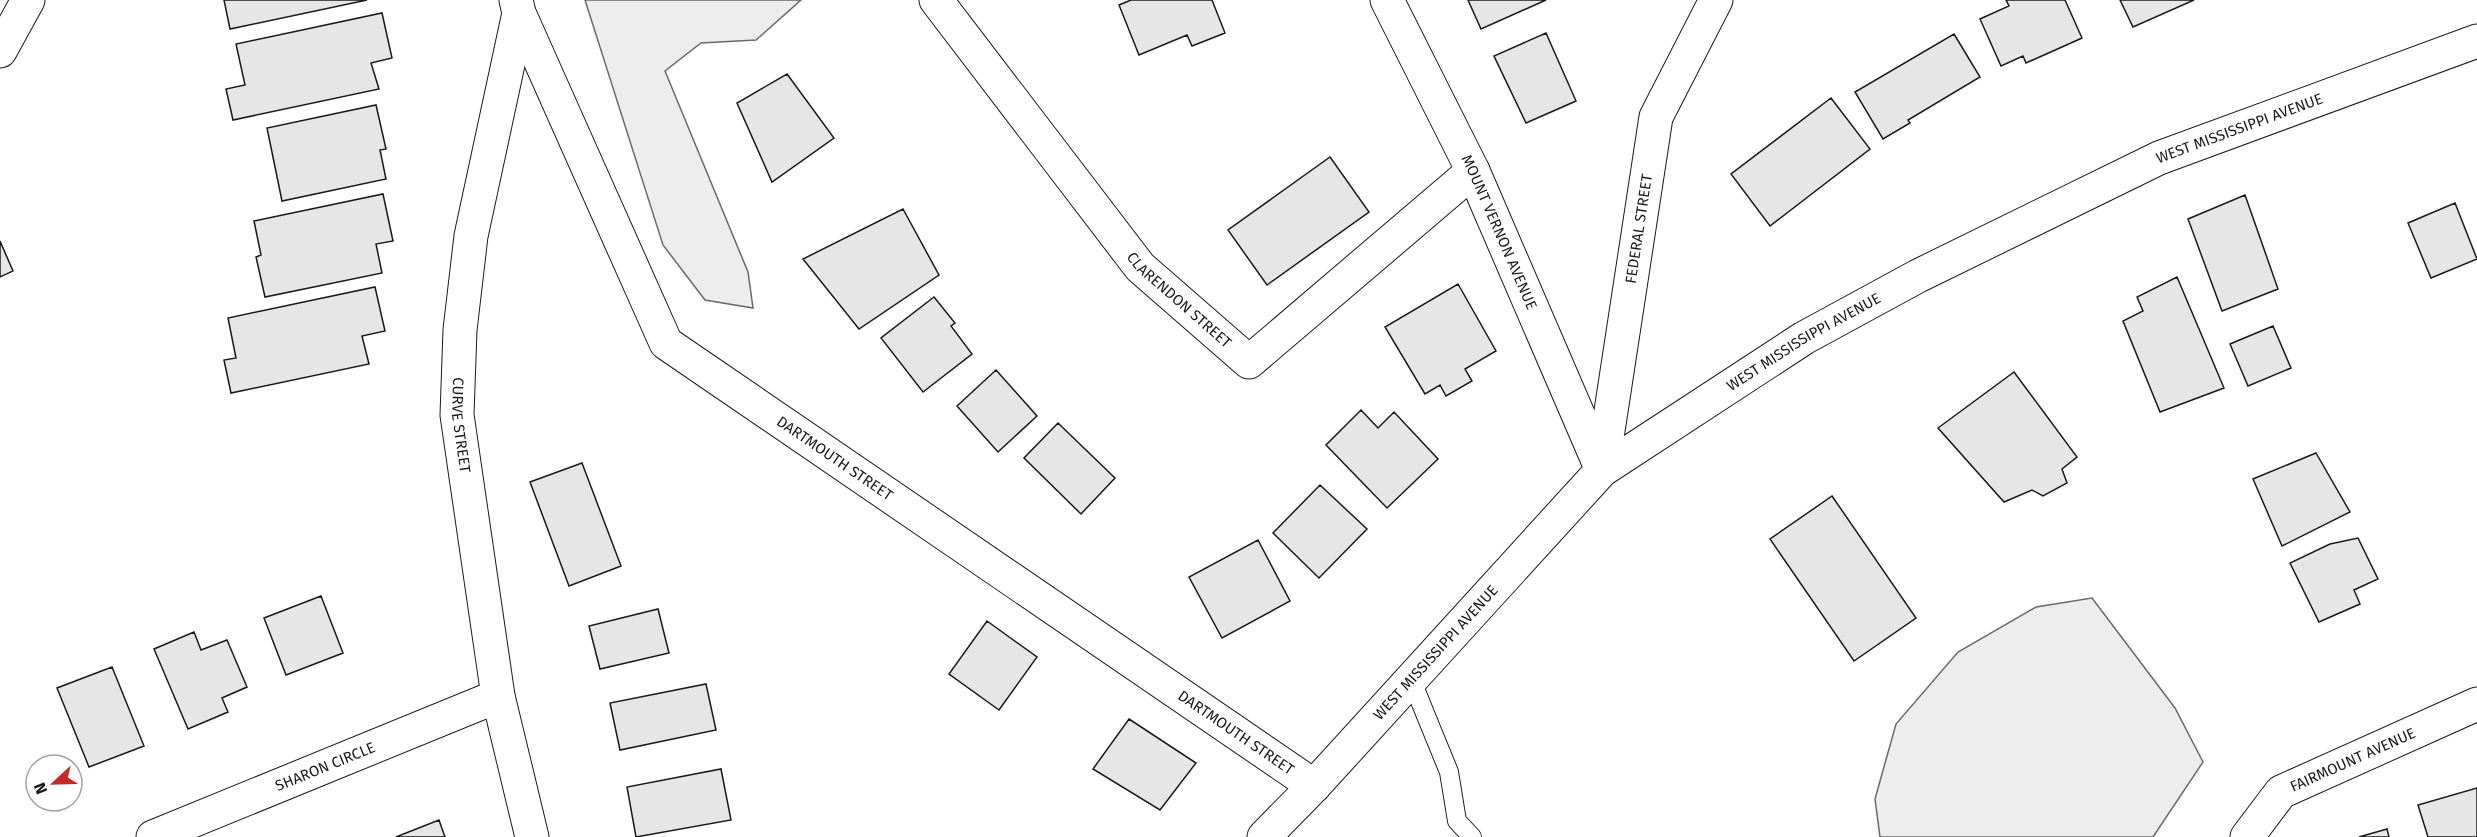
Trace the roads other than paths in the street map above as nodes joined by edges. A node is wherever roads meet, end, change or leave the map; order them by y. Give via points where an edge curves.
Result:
1 (28, 0) edge
2 (936, 0) edge
3 (1387, 0) edge
4 (1716, 0) edge
5 (517, 6) edge
6 (2477, 41) edge
7 (0, 51) edge
8 (1473, 171) junction
9 (1602, 470) junction
10 (1411, 679) junction
11 (498, 696) junction
12 (2477, 704) edge
13 (1314, 786) junction
14 (1453, 829) edge
15 (153, 837) edge
16 (532, 837) edge
17 (1264, 837) edge
18 (1466, 837) edge
19 (1472, 837) edge
20 (2247, 837) edge

1 - 7 street
2 - 8 street, CLARENDON STREET via 1140,267 1249,362
3 - 8 street, MOUNT VERNON AVENUE
4 - 9 street, FEDERAL STREET via 1656,117
5 - 11 street, CURVE STREET via 471,236 457,369 460,447
5 - 13 street, DARTMOUTH STREET via 666,343
6 - 9 street, WEST MISSISSIPPI AVENUE via 2159,158 1918,276 1804,338
8 - 9 street, MOUNT VERNON AVENUE
9 - 10 street, WEST MISSISSIPPI AVENUE
10 - 13 street, WEST MISSISSIPPI AVENUE
10 - 14 lane via 1449,772
11 - 15 street, SHARON CIRCLE
11 - 16 street, CURVE STREET
12 - 20 street, FAIRMOUNT AVENUE via 2281,792
13 - 17 street, WEST MISSISSIPPI AVENUE
14 - 18 lane
14 - 19 lane

